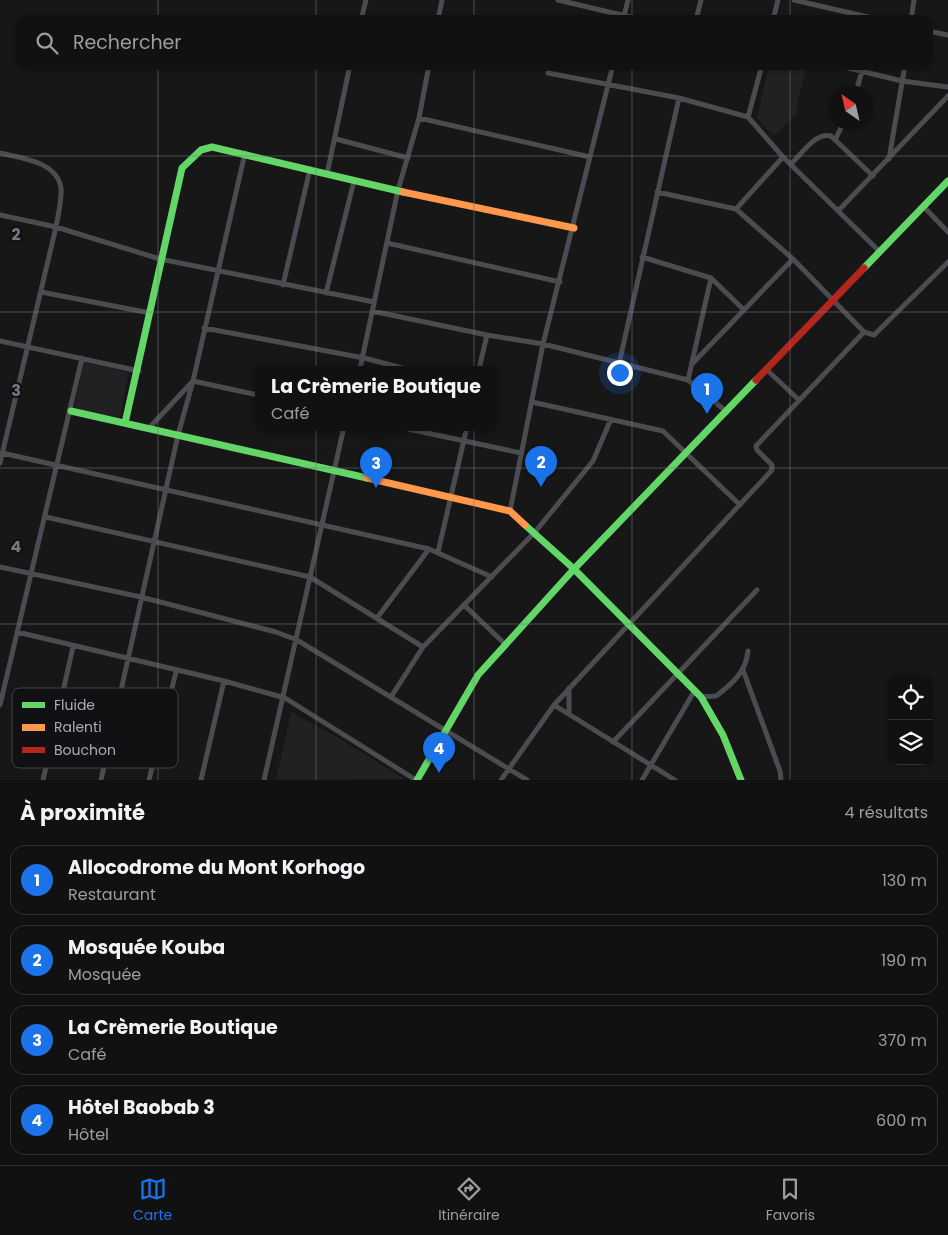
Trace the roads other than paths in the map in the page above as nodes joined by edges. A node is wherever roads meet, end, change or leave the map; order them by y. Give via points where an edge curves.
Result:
1 (366, 0) edge
2 (442, 0) edge
3 (558, 0) edge
4 (628, 0) edge
5 (701, 0) edge
6 (778, 0) edge
7 (794, 0) edge
8 (914, 0) edge
9 (362, 15) edge
10 (439, 15) edge
11 (613, 15) edge
12 (625, 15) edge
13 (697, 15) edge
14 (774, 15) edge
15 (859, 15) edge
16 (912, 15) edge
17 (933, 32) edge
18 (948, 35) edge
19 (349, 70) edge
20 (428, 70) edge
21 (612, 70) edge
22 (761, 70) edge
23 (858, 70) edge
24 (904, 70) edge
25 (862, 71) junction
26 (548, 74) dead end
27 (902, 80) junction
28 (608, 85) junction
29 (858, 85) edge
30 (948, 87) edge
31 (948, 96) edge
32 (679, 98) junction
33 (748, 117) junction
34 (419, 118) junction
35 (840, 130) edge
36 (336, 140) junction
37 (835, 140) junction
38 (0, 153) edge
39 (245, 153) junction
40 (590, 157) junction
41 (783, 157) junction
42 (408, 158) junction
43 (889, 159) junction
44 (791, 164) junction
45 (310, 170) junction
46 (327, 174) junction
47 (873, 176) junction
48 (354, 181) junction
49 (948, 181) edge
50 (398, 190) junction
51 (657, 192) junction
52 (923, 206) junction
53 (736, 209) junction
54 (839, 210) junction
55 (0, 215) edge
56 (56, 227) junction
57 (574, 228) junction
58 (948, 232) edge
59 (387, 243) junction
60 (879, 251) junction
61 (642, 258) junction
62 (160, 259) junction
63 (793, 259) junction
64 (948, 262) edge
65 (217, 270) junction
66 (711, 278) junction
67 (560, 282) junction
68 (283, 286) junction
69 (41, 292) junction
70 (326, 293) junction
71 (834, 299) junction
72 (374, 302) junction
73 (744, 310) junction
74 (372, 311) junction
75 (150, 313) junction
76 (204, 328) junction
77 (864, 332) junction
78 (487, 336) junction
79 (0, 341) edge
80 (543, 344) junction
81 (26, 346) junction
82 (82, 358) junction
83 (364, 358) junction
84 (619, 364) junction
85 (692, 364) junction
86 (361, 366) edge
87 (395, 366) edge
88 (480, 366) edge
89 (138, 370) junction
90 (767, 370) junction
91 (688, 380) junction
92 (193, 381) junction
93 (255, 395) edge
94 (799, 400) junction
95 (532, 402) junction
96 (71, 411) junction
97 (727, 412) junction
98 (610, 419) junction
99 (125, 423) junction
100 (149, 428) junction
101 (343, 431) edge
102 (418, 431) edge
103 (466, 431) edge
104 (178, 435) junction
105 (464, 441) junction
106 (2, 453) junction
107 (521, 454) junction
108 (686, 454) junction
109 (0, 463) edge
110 (57, 466) junction
111 (335, 470) junction
112 (166, 488) junction
113 (451, 497) junction
114 (740, 505) junction
115 (510, 511) junction
116 (46, 517) junction
117 (322, 526) junction
118 (535, 532) junction
119 (154, 541) junction
120 (429, 549) junction
121 (438, 552) junction
122 (0, 567) edge
123 (574, 569) junction
124 (32, 574) junction
125 (492, 576) junction
126 (310, 577) junction
127 (757, 590) dead end
128 (141, 597) junction
129 (464, 605) junction
130 (377, 618) junction
131 (628, 623) junction
132 (16, 632) junction
133 (297, 640) junction
134 (506, 645) junction
135 (74, 647) junction
136 (424, 647) junction
137 (748, 651) dead end
138 (127, 659) junction
139 (743, 670) junction
140 (176, 672) junction
141 (679, 674) junction
142 (224, 681) junction
143 (64, 688) edge
144 (121, 688) edge
145 (172, 688) edge
146 (569, 688) junction
147 (695, 690) junction
148 (391, 697) junction
149 (701, 697) junction
150 (284, 698) junction
151 (0, 705) edge
152 (554, 705) junction
153 (568, 714) junction
154 (447, 730) junction
155 (613, 742) junction
156 (651, 766) junction
157 (508, 769) junction
158 (201, 780) edge
159 (264, 780) edge
160 (416, 780) edge
161 (501, 780) edge
162 (527, 780) edge
163 (642, 780) edge
164 (675, 780) edge
165 (742, 780) edge
166 (781, 780) edge

1 - 9 street
2 - 10 street
3 - 11 street
4 - 12 street
5 - 13 street
6 - 14 street
7 - 15 street
8 - 16 street
17 - 18 street
19 - 36 street
20 - 34 street
21 - 28 street
22 - 33 street
23 - 25 street
24 - 27 street
25 - 27 street
25 - 29 street
26 - 28 street
27 - 30 street
27 - 43 street
28 - 32 street
28 - 40 street
31 - 43 street
32 - 33 street
32 - 51 street
33 - 41 street
34 - 40 street
34 - 42 street
35 - 37 street
36 - 42 street
36 - 46 street
37 - 44 street via 831,136 821,136
37 - 47 street
38 - 56 street via 46,165 58,178 61,188
39 - 45 street
39 - 62 street via 212,147 202,150 182,168
39 - 65 street
40 - 57 street
41 - 44 street
41 - 53 street
42 - 50 street
43 - 47 street
44 - 54 street
45 - 46 street
45 - 68 street
46 - 48 street
47 - 54 street
48 - 50 street
48 - 70 street
49 - 52 street
50 - 57 street
50 - 59 street
51 - 53 street
51 - 61 street
52 - 58 street
52 - 60 street
53 - 63 street
54 - 60 street
55 - 56 street
56 - 62 street
56 - 69 street
57 - 67 street
59 - 67 street
59 - 72 street
60 - 71 street
61 - 66 street
61 - 84 street
62 - 65 street
62 - 75 street
63 - 71 street
63 - 73 street
64 - 77 street via 881,330 874,335
65 - 68 street
65 - 76 street
66 - 73 street
66 - 85 street
67 - 80 street
68 - 70 street
69 - 75 street
69 - 81 street
70 - 72 street
71 - 77 street
71 - 90 street
72 - 74 street
73 - 85 street
74 - 78 street
74 - 83 street
75 - 89 street
76 - 83 street
76 - 92 street
77 - 94 street
78 - 80 street
78 - 88 street
79 - 81 street
80 - 84 street
80 - 95 street
81 - 82 street
81 - 106 street
82 - 89 street
82 - 96 street
83 - 86 street
83 - 87 street
84 - 91 street
85 - 91 street
89 - 99 street
90 - 94 street
90 - 97 street
91 - 97 street
92 - 93 street
92 - 100 street
92 - 104 street
94 - 114 street via 756,446 772,465 772,470
95 - 98 street
95 - 107 street
96 - 99 street
96 - 110 street
97 - 108 street
98 - 108 street via 663,431
98 - 118 street via 593,461
99 - 100 street
100 - 104 street
101 - 111 street
102 - 105 street
103 - 105 street
104 - 111 street
104 - 112 street
105 - 107 street
105 - 113 street
106 - 109 street
106 - 110 street
107 - 115 street
108 - 114 street
108 - 123 street
110 - 112 street
110 - 116 street
111 - 113 street
111 - 117 street
112 - 117 street
112 - 119 street
113 - 115 street
113 - 121 street
114 - 131 street
115 - 118 street
116 - 119 street
116 - 124 street
117 - 120 street
117 - 126 street
118 - 123 street
118 - 125 street
119 - 126 street
119 - 128 street
120 - 121 street
120 - 130 street
121 - 125 street
122 - 124 street
123 - 131 street
123 - 134 street
124 - 128 street
124 - 132 street
125 - 129 street
126 - 130 street
126 - 133 street
127 - 141 street
128 - 133 street
128 - 138 street
129 - 134 street
129 - 136 street
130 - 136 street
131 - 141 street
131 - 146 street
132 - 135 street
132 - 151 street
133 - 148 street
133 - 150 street
134 - 154 street via 467,691
135 - 138 street
135 - 143 street
136 - 148 street
137 - 139 street
138 - 140 street
138 - 144 street
139 - 149 street via 716,696
139 - 166 street
140 - 142 street
140 - 145 street
141 - 147 street
141 - 155 street
142 - 150 street
142 - 158 street
146 - 152 street
146 - 153 street
147 - 149 street
147 - 156 street
148 - 154 street
149 - 165 street via 723,735
150 - 159 street
150 - 160 street
152 - 153 street
152 - 157 street
153 - 155 street
154 - 157 street
154 - 160 street
155 - 156 street
156 - 163 street
156 - 164 street
157 - 161 street
157 - 162 street

